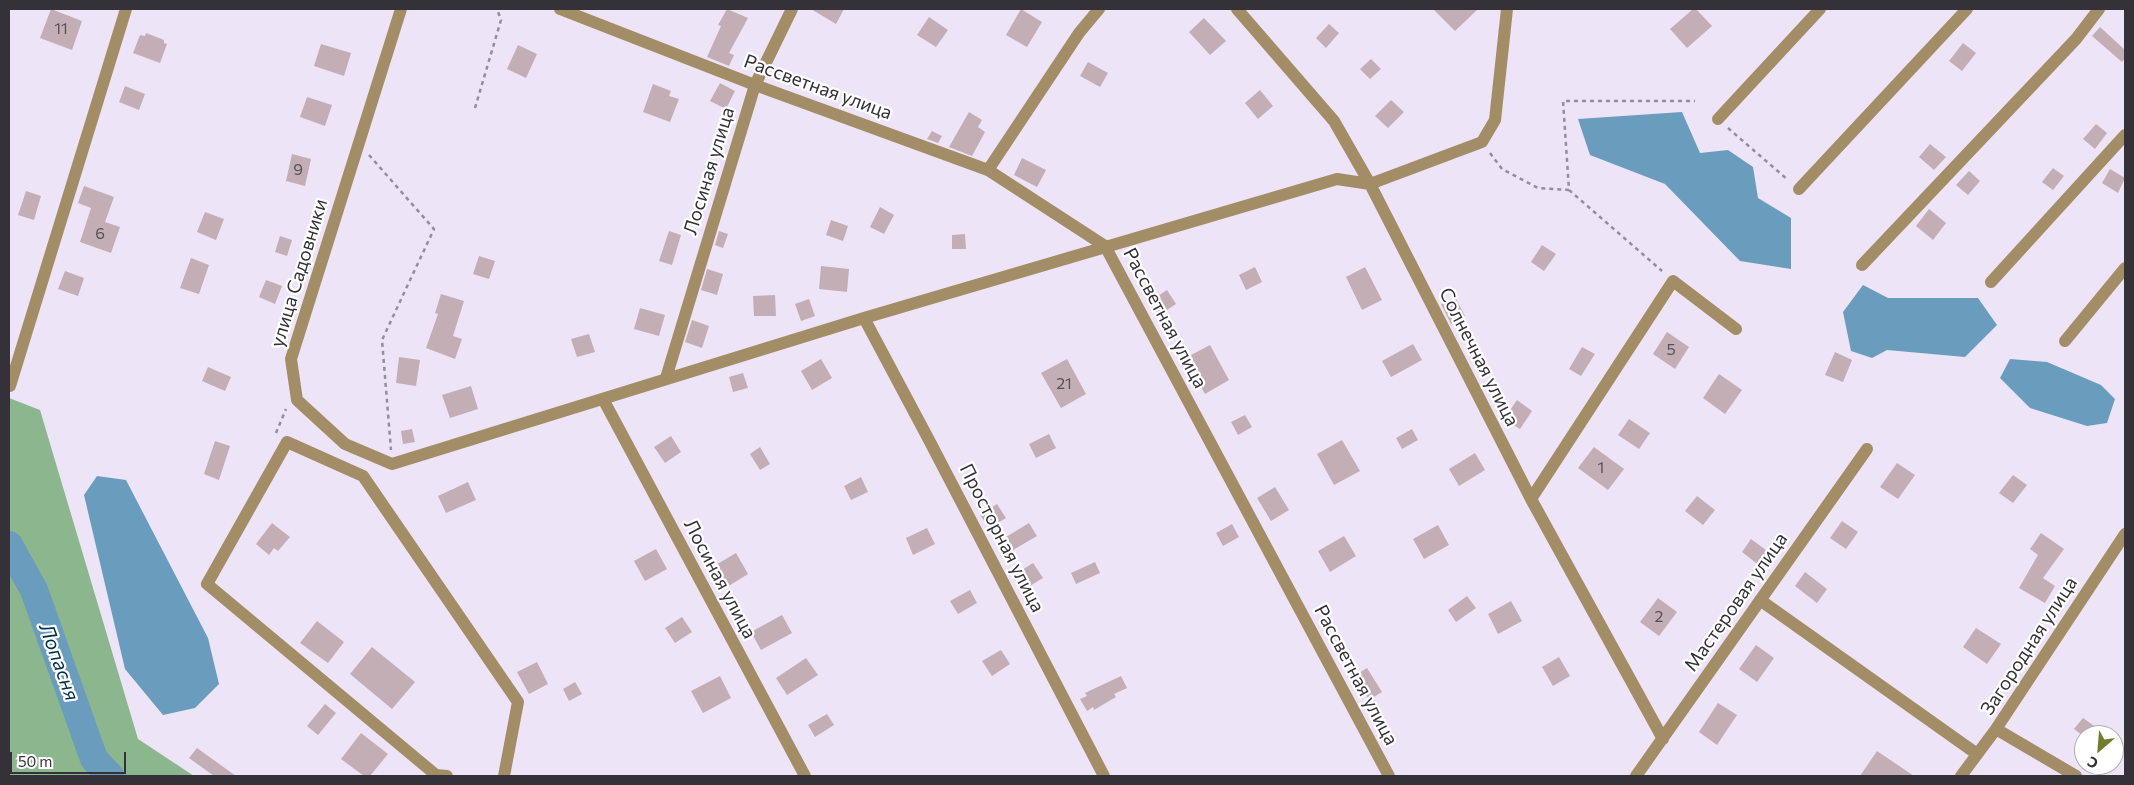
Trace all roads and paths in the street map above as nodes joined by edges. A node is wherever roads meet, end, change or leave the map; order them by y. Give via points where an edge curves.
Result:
1 (126, 9) edge
2 (401, 9) edge
3 (497, 9) edge
4 (560, 9) edge
5 (792, 9) edge
6 (1099, 9) edge
7 (1237, 9) edge
8 (1507, 9) edge
9 (1820, 9) edge
10 (1967, 9) edge
11 (2099, 9) edge
12 (755, 85) junction
13 (1695, 101) dead end
14 (475, 108) dead end
15 (1718, 119) joint
16 (2125, 135) edge
17 (1482, 142) junction
18 (359, 144) junction
19 (988, 170) junction
20 (1370, 184) junction
21 (1799, 189) joint
22 (1570, 190) junction
23 (1105, 246) junction
24 (1862, 266) dead end
25 (2125, 268) edge
26 (1673, 281) junction
27 (1991, 282) dead end
28 (864, 318) junction
29 (1736, 329) dead end
30 (2065, 341) dead end
31 (666, 378) junction
32 (10, 386) dead end
33 (603, 399) junction
34 (1867, 449) dead end
35 (392, 464) junction
36 (1531, 499) junction
37 (2125, 534) edge
38 (1760, 600) junction
39 (1996, 729) junction
40 (1663, 739) junction
41 (1977, 754) junction
42 (447, 776) edge
43 (504, 776) edge
44 (805, 776) edge
45 (1104, 776) edge
46 (1389, 776) edge
47 (1636, 776) edge
48 (1962, 776) edge
49 (2076, 776) edge

1 - 32 street
2 - 18 street, улица Садовники
3 - 14 path via 501,20
4 - 12 street, Рассветная улица
5 - 12 street, Лосиная улица
6 - 19 street via 1079,33
7 - 20 street, Солнечная улица via 1334,121
8 - 17 street via 1495,120
9 - 15 street
10 - 21 street
11 - 24 street via 2076,39
12 - 19 street, Рассветная улица
12 - 31 street, Лосиная улица
13 - 22 path via 1563,101
15 - 21 path
16 - 27 street
17 - 20 street
17 - 22 path via 1502,169 1538,188
18 - 35 path via 434,229 382,340
18 - 35 street, улица Садовники via 291,359 298,400 345,444
19 - 23 street, Рассветная улица
20 - 23 street via 1337,179
20 - 36 street, Солнечная улица
22 - 26 path
23 - 28 street
23 - 46 street, Рассветная улица
25 - 30 street
26 - 29 street
26 - 36 street
28 - 31 street
28 - 45 street, Просторная улица
31 - 33 street
33 - 35 street
33 - 44 street, Лосиная улица
34 - 38 street, Мастеровая улица
36 - 40 street, Солнечная улица
37 - 39 street, Загородная улица
38 - 40 street, Мастеровая улица
38 - 41 street
39 - 41 street, Загородная улица
39 - 49 street
40 - 47 street, Мастеровая улица
41 - 48 street, Загородная улица
42 - 43 street via 436,775 207,584 287,442 363,476 518,702

